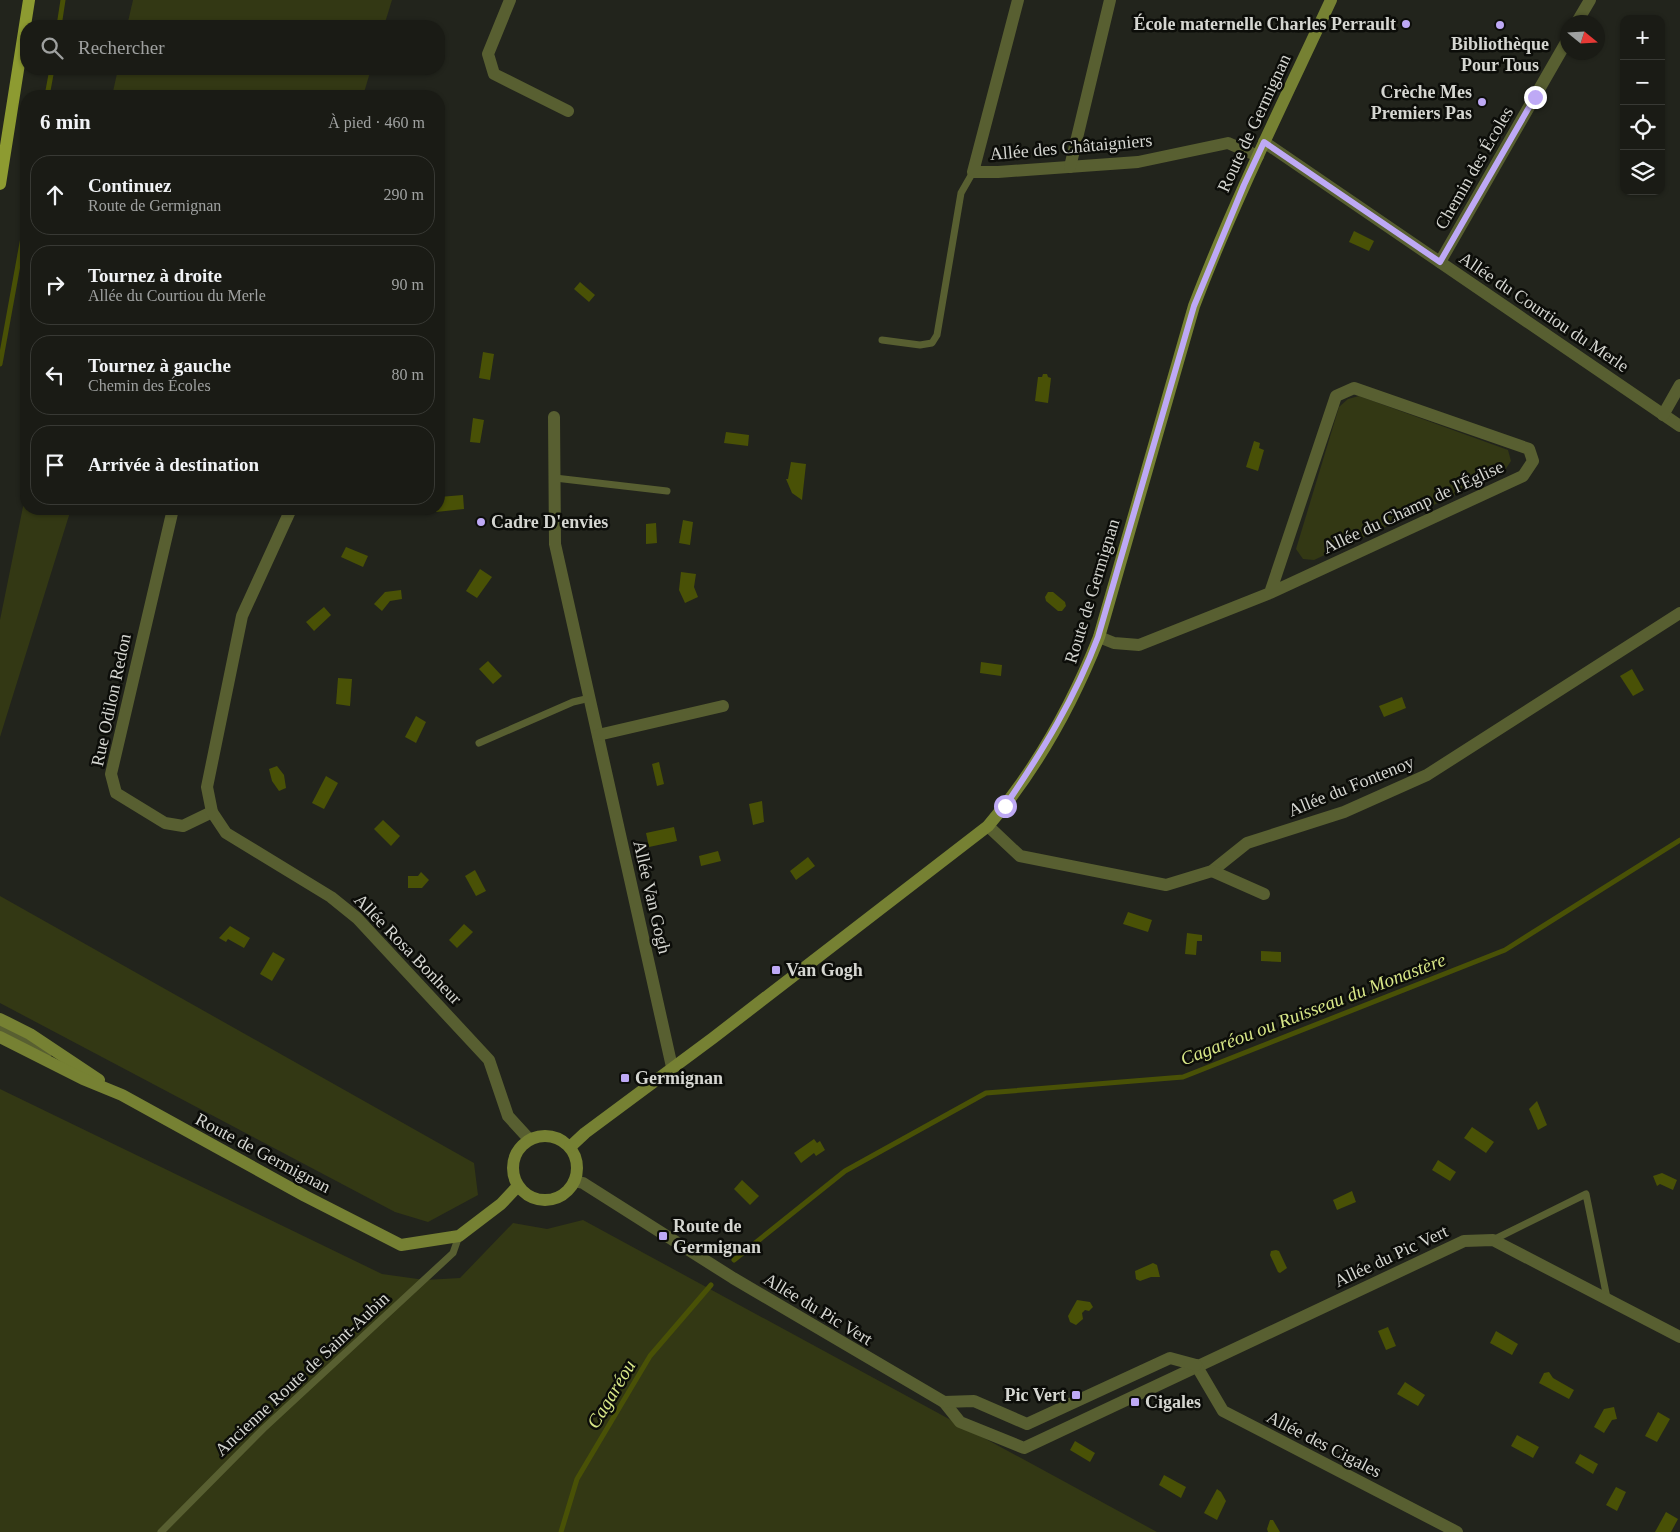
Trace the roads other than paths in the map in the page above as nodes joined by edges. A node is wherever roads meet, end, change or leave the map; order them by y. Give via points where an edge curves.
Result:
1 (29, 0) edge
2 (510, 0) edge
3 (1018, 0) edge
4 (1110, 0) edge
5 (1331, 0) edge
6 (1590, 0) edge
7 (1581, 15) edge
8 (26, 20) edge
9 (1560, 53) edge
10 (20, 57) edge
11 (568, 111) dead end
12 (1264, 142) junction
13 (1258, 156) junction
14 (1070, 167) junction
15 (973, 172) junction
16 (0, 184) edge
17 (1440, 262) junction
18 (882, 340) dead end
19 (1680, 385) edge
20 (1664, 415) junction
21 (554, 417) dead end
22 (1680, 426) edge
23 (554, 478) junction
24 (667, 491) dead end
25 (172, 515) edge
26 (288, 515) edge
27 (1270, 593) junction
28 (1680, 613) edge
29 (1098, 637) junction
30 (590, 698) junction
31 (723, 706) dead end
32 (598, 735) junction
33 (479, 742) dead end
34 (212, 812) junction
35 (988, 826) junction
36 (1212, 871) junction
37 (1264, 894) dead end
38 (0, 1019) edge
39 (0, 1028) edge
40 (0, 1037) edge
41 (672, 1067) junction
42 (90, 1073) junction
43 (122, 1095) junction
44 (529, 1140) junction
45 (570, 1147) junction
46 (574, 1181) junction
47 (518, 1186) junction
48 (459, 1236) junction
49 (1493, 1240) junction
50 (1608, 1298) junction
51 (1680, 1337) edge
52 (1196, 1365) junction
53 (944, 1402) junction
54 (161, 1532) edge
55 (1457, 1532) edge

1 - 8 main road
2 - 11 street via 488,54 494,74
3 - 15 street
4 - 14 street
5 - 12 street, Route de Germignan
6 - 7 street
9 - 17 street, Chemin des Écoles
10 - 16 main road
12 - 13 street, Route de Germignan
12 - 17 street, Allée du Courtiou du Merle
13 - 14 street, Allée des Châtaigniers via 1228,143 1138,162
13 - 29 street, Route de Germignan via 1194,306
14 - 15 street, Allée des Châtaigniers
15 - 18 lane via 961,193 932,343 920,345
17 - 20 street, Allée du Courtiou du Merle
19 - 20 street
20 - 22 street, Allée du Courtiou du Merle
21 - 23 street, Allée Van Gogh
23 - 24 lane
23 - 30 street, Allée Van Gogh via 555,544
25 - 34 street, Rue Odilon Redon via 111,774 116,793 164,823 183,826
26 - 34 street, Allée Rosa Bonheur via 242,616 207,787
27 - 27 street, Allée du Champ de l'Église via 1523,476 1533,461 1529,449 1354,388 1336,396
27 - 29 street, Allée du Champ de l'Église via 1139,645 1114,643
28 - 36 street, Allée du Fontenoy via 1427,774 1344,812 1247,843
29 - 35 street, Route de Germignan via 1083,677 1060,721 1005,806
30 - 32 street, Allée Van Gogh
30 - 33 lane via 573,702
31 - 32 street
32 - 41 street, Allée Van Gogh
34 - 44 street, Allée Rosa Bonheur via 226,833 331,897 357,918 490,1060 508,1116
35 - 36 street, Allée du Fontenoy via 1020,856 1166,885
35 - 41 street, Route de Germignan
36 - 37 street
38 - 42 street, Route de Germignan via 30,1034
39 - 42 lane
40 - 43 street, Route de Germignan via 82,1079
41 - 45 street, Route de Germignan
42 - 43 street, Route de Germignan
43 - 48 street, Route de Germignan via 304,1196 401,1245
44 - 45 street via 551,1136
44 - 47 street via 515,1155 514,1176
45 - 46 street via 577,1163
46 - 47 street via 570,1188 553,1199 534,1198
46 - 53 street, Allée du Pic Vert via 583,1183 733,1278
47 - 48 street, Route de Germignan via 501,1204
48 - 54 lane, Ancienne Route de Saint-Aubin via 453,1252 263,1429
49 - 50 street, Allée du Pic Vert
49 - 50 lane via 1586,1194
49 - 52 street, Allée du Pic Vert via 1464,1241
50 - 51 street, Allée du Pic Vert
52 - 53 street via 1170,1358 1027,1424 974,1401
52 - 53 street, Allée du Pic Vert via 1178,1377 1024,1448 960,1422
52 - 55 street, Allée des Cigales via 1223,1411

